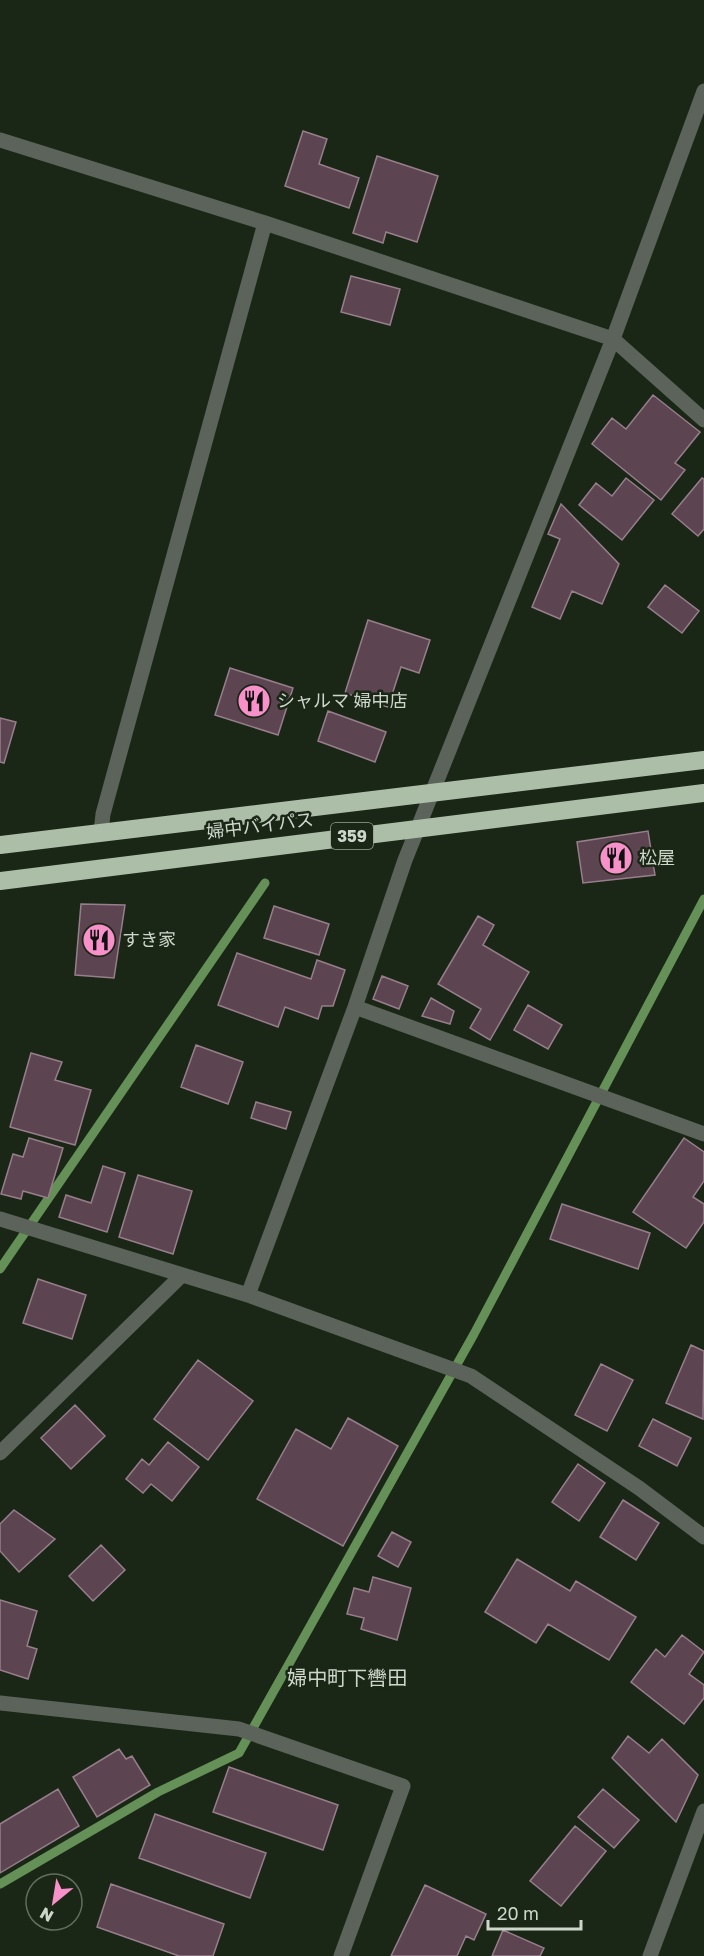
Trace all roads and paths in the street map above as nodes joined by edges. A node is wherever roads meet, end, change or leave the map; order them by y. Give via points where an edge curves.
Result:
1 (704, 91) edge
2 (0, 140) edge
3 (266, 223) junction
4 (613, 339) junction
5 (704, 420) edge
6 (704, 760) edge
7 (704, 793) edge
8 (430, 795) junction
9 (419, 827) junction
10 (101, 832) junction
11 (0, 846) edge
12 (0, 881) edge
13 (354, 1007) junction
14 (704, 1134) edge
15 (0, 1219) edge
16 (181, 1276) junction
17 (249, 1295) junction
18 (0, 1453) edge
19 (704, 1537) edge
20 (0, 1703) edge
21 (704, 1811) edge
22 (341, 1956) edge
23 (650, 1956) edge

1 - 4 street
2 - 3 street
3 - 4 street
3 - 10 street
4 - 5 street
4 - 8 street
6 - 8 highway, 婦中バイパス / 359
7 - 9 highway, 婦中バイパス / 359
8 - 9 street
8 - 10 highway, 婦中バイパス / 359
9 - 12 highway, 婦中バイパス / 359
9 - 13 street
10 - 11 highway, 婦中バイパス / 359
13 - 14 street
13 - 17 street
15 - 16 street
16 - 17 street
16 - 18 street
17 - 19 street via 471,1376 639,1488
20 - 22 street via 239,1729 402,1786
21 - 23 street

